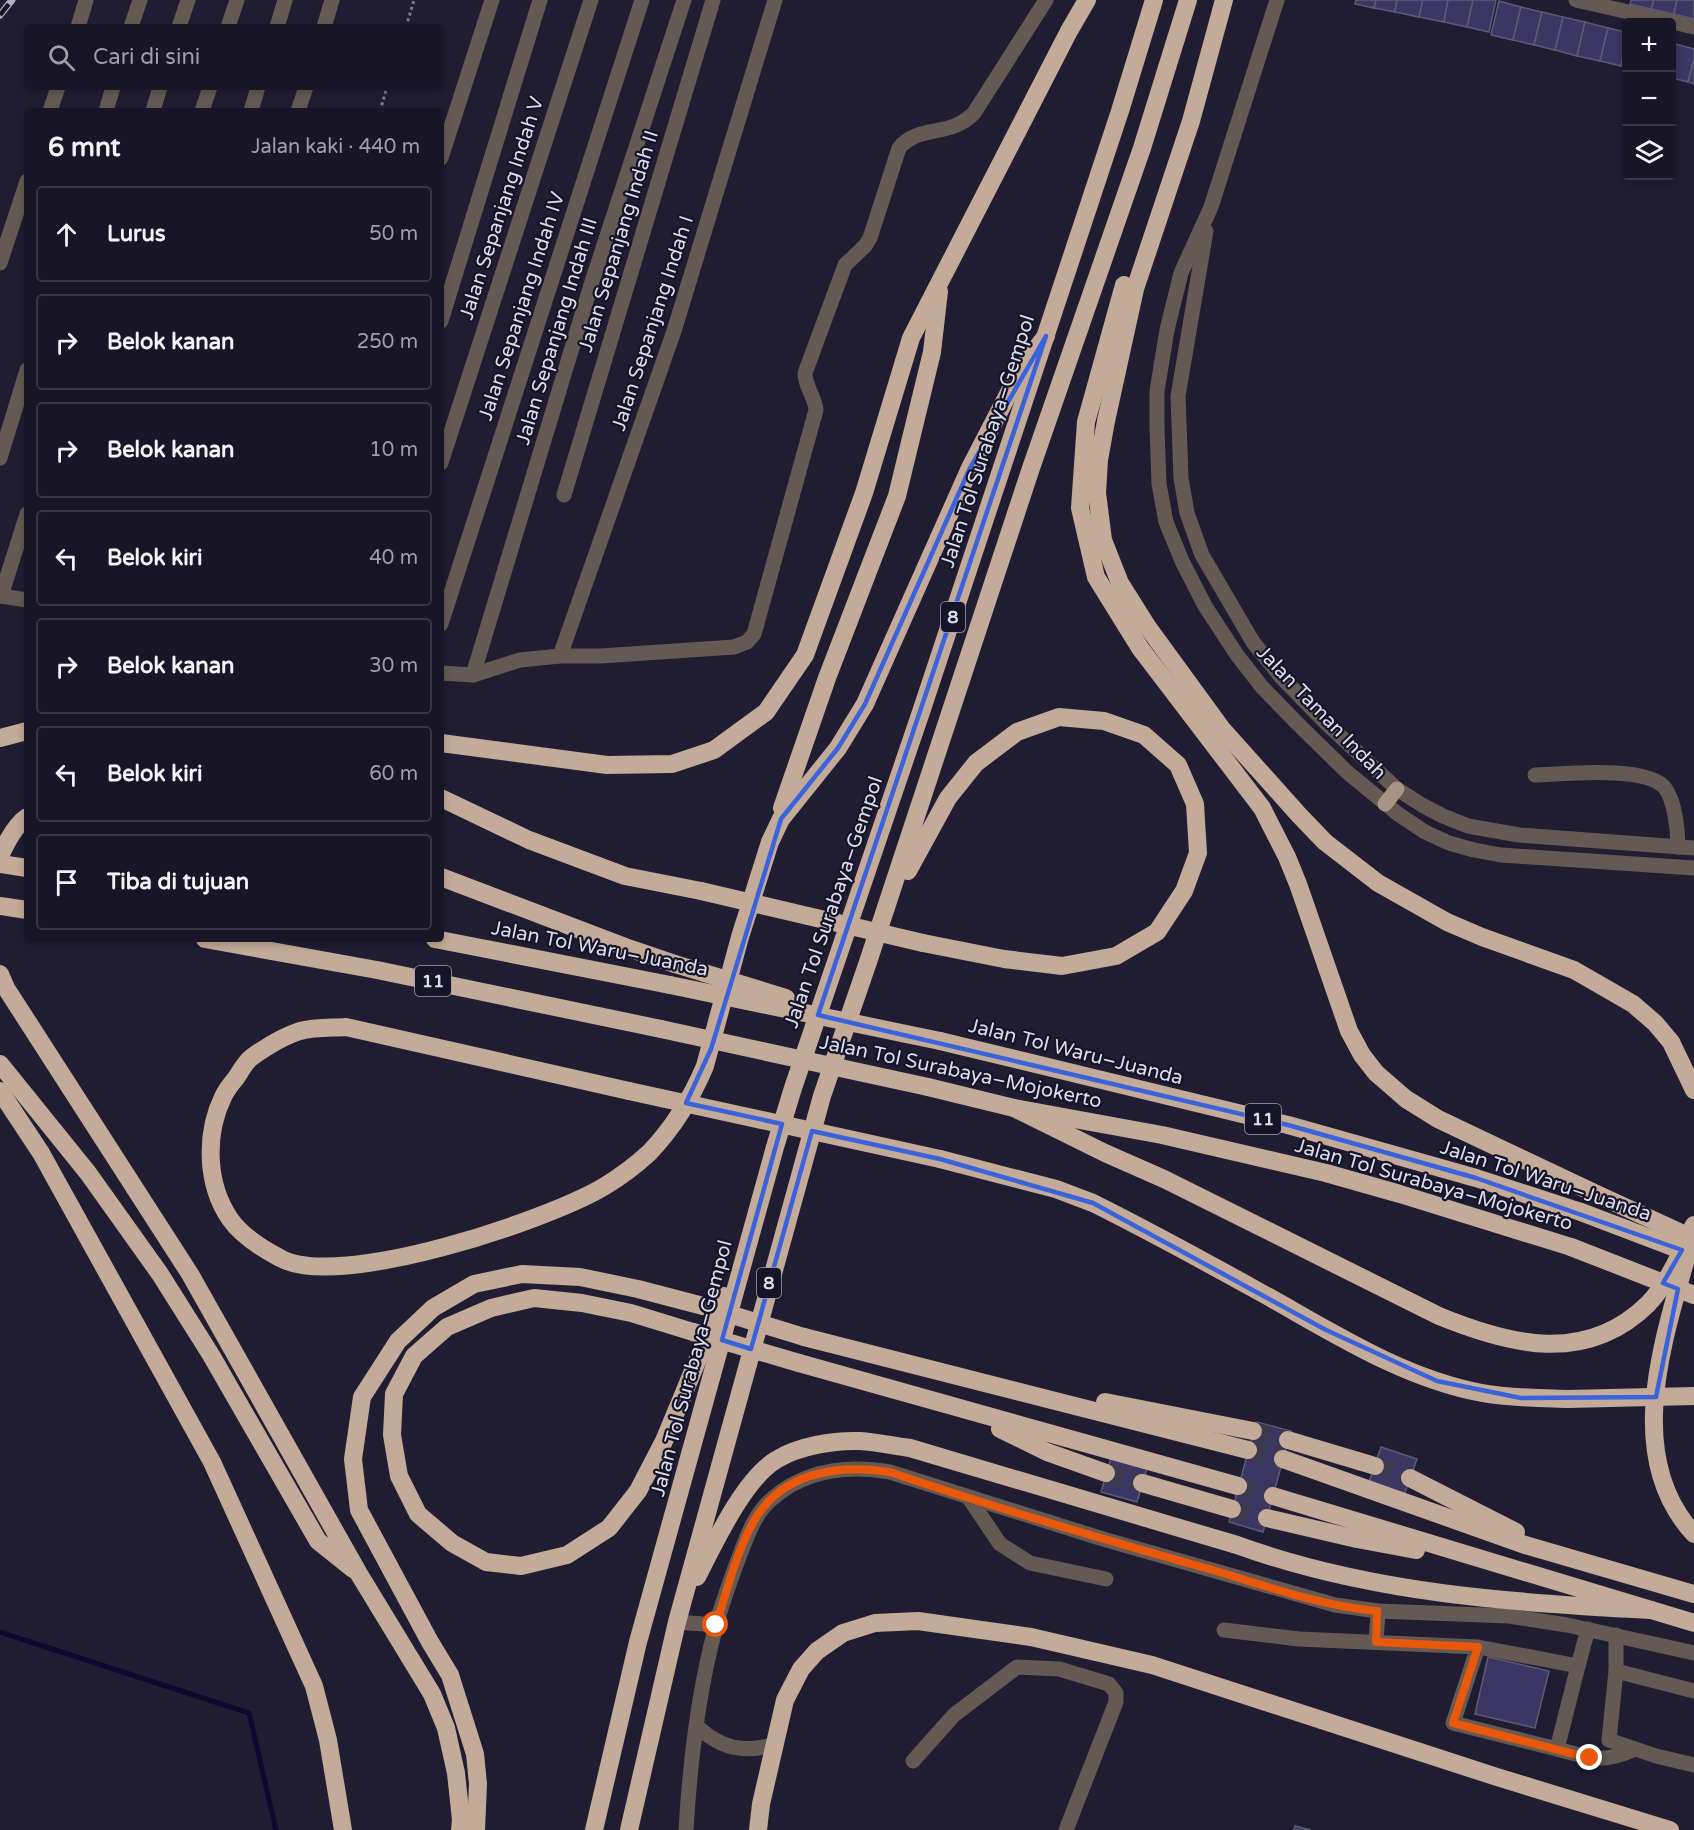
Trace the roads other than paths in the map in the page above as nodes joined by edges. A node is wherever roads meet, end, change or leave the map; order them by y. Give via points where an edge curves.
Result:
1 (86, 0) edge
2 (140, 0) edge
3 (188, 0) edge
4 (237, 0) edge
5 (285, 0) edge
6 (332, 0) edge
7 (492, 0) edge
8 (540, 0) edge
9 (591, 0) edge
10 (642, 0) edge
11 (684, 0) edge
12 (713, 0) edge
13 (775, 0) edge
14 (1046, 0) edge
15 (1087, 0) edge
16 (1154, 0) edge
17 (1188, 0) edge
18 (1224, 0) edge
19 (1277, 0) edge
20 (1576, 0) edge
21 (79, 24) edge
22 (132, 24) edge
23 (180, 24) edge
24 (229, 24) edge
25 (278, 24) edge
26 (325, 24) edge
27 (1694, 27) edge
28 (57, 90) edge
29 (112, 90) edge
30 (159, 90) edge
31 (209, 90) edge
32 (257, 90) edge
33 (305, 90) edge
34 (51, 108) edge
35 (107, 108) edge
36 (154, 108) edge
37 (203, 108) edge
38 (252, 108) edge
39 (299, 108) edge
40 (444, 149) edge
41 (1176, 167) junction
42 (24, 190) edge
43 (1211, 207) junction
44 (0, 263) edge
45 (940, 280) junction
46 (444, 311) edge
47 (1046, 336) junction
48 (24, 380) edge
49 (444, 454) edge
50 (0, 458) edge
51 (564, 495) dead end
52 (24, 523) edge
53 (1, 596) edge
54 (24, 600) edge
55 (444, 615) edge
56 (560, 656) junction
57 (444, 673) edge
58 (472, 675) junction
59 (24, 732) edge
60 (0, 738) edge
61 (444, 742) edge
62 (1535, 775) dead end
63 (1397, 789) junction
64 (444, 799) edge
65 (1385, 804) junction
66 (24, 819) edge
67 (770, 842) junction
68 (1678, 847) junction
69 (1694, 848) edge
70 (0, 856) edge
71 (1694, 868) edge
72 (444, 878) edge
73 (2, 906) edge
74 (24, 910) edge
75 (881, 933) edge
76 (881, 933) edge
77 (881, 933) edge
78 (881, 933) edge
79 (444, 941) edge
80 (222, 942) edge
81 (868, 962) junction
82 (0, 974) edge
83 (888, 1029) junction
84 (0, 1064) edge
85 (1694, 1090) edge
86 (0, 1091) edge
87 (1014, 1108) junction
88 (1694, 1225) edge
89 (1694, 1231) edge
90 (751, 1234) junction
91 (1694, 1239) edge
92 (1694, 1255) edge
93 (1694, 1295) edge
94 (1005, 1388) junction
95 (1694, 1396) edge
96 (958, 1408) junction
97 (1253, 1431) tunnel mouth
98 (1288, 1440) tunnel mouth
99 (1248, 1450) tunnel mouth
100 (1283, 1459) tunnel mouth
101 (1375, 1466) tunnel mouth
102 (1106, 1473) tunnel mouth
103 (1410, 1478) tunnel mouth
104 (1142, 1484) tunnel mouth
105 (1238, 1486) tunnel mouth
106 (1273, 1496) tunnel mouth
107 (969, 1498) junction
108 (1232, 1509) tunnel mouth
109 (1267, 1518) tunnel mouth
110 (1694, 1534) edge
111 (1484, 1560) junction
112 (1585, 1563) junction
113 (359, 1574) junction
114 (1106, 1579) dead end
115 (1694, 1594) edge
116 (1651, 1610) junction
117 (1377, 1611) junction
118 (679, 1615) junction
119 (1694, 1623) edge
120 (716, 1625) junction
121 (1588, 1629) junction
122 (1224, 1630) dead end
123 (1616, 1635) junction
124 (1376, 1642) junction
125 (1478, 1647) junction
126 (1694, 1653) edge
127 (1578, 1666) junction
128 (1616, 1671) junction
129 (1694, 1691) edge
130 (697, 1725) junction
131 (775, 1744) junction
132 (1557, 1749) junction
133 (1635, 1749) junction
134 (913, 1761) dead end
135 (1694, 1765) edge
136 (343, 1830) edge
137 (460, 1830) edge
138 (476, 1830) edge
139 (594, 1830) edge
140 (629, 1830) edge
141 (686, 1830) edge
142 (758, 1830) edge
143 (1066, 1830) edge
144 (1670, 1830) edge

1 - 21 street
2 - 22 street
3 - 23 street
4 - 24 street
5 - 25 street
6 - 26 street
7 - 40 street
8 - 46 street
9 - 49 street, Jalan Sepanjang Indah V
10 - 55 street, Jalan Sepanjang Indah IV
11 - 58 street, Jalan Sepanjang Indah III via 591,285
12 - 51 street, Jalan Sepanjang Indah II
13 - 56 street, Jalan Sepanjang Indah I via 674,331
14 - 56 street via 966,122 916,136 899,148 870,238 844,265 805,373 816,410 754,634 747,642 734,646
15 - 45 highway
16 - 47 highway, Jalan Tol Surabaya–Gempol / 8
17 - 81 highway, 8 via 1142,148 1030,471
18 - 41 highway
19 - 43 street, Jalan Taman Indah
20 - 27 street
28 - 34 street
29 - 35 street
30 - 36 street
31 - 37 street
32 - 38 street
33 - 39 street
41 - 85 highway via 1135,289 1099,460 1097,494 1103,540 1120,583 1222,729 1325,842 1378,883 1447,922 1574,970 1633,1004 1671,1042
41 - 91 highway, bridge via 1155,190 1086,422 1080,508 1096,577 1140,648 1262,808 1298,884 1349,1031 1376,1073 1438,1119
42 - 44 street
43 - 63 street, Jalan Taman Indah via 1178,396 1181,478 1187,513 1202,555 1253,642 1326,723
43 - 65 street, Jalan Taman Indah via 1181,273 1157,391 1160,484 1166,522 1205,606 1237,655 1262,687 1347,772
45 - 61 highway via 910,338 864,493 805,655 766,712 714,750 672,764 607,765
45 - 67 highway via 932,352 897,496 827,678
47 - 67 highway via 1015,381 970,468 865,704 838,748 781,819
47 - 90 highway, Jalan Tol Surabaya–Gempol / 8 via 793,1088
48 - 50 street
52 - 53 street
53 - 54 street
56 - 58 street via 520,660
57 - 58 street
59 - 60 highway
62 - 68 street via 1649,777 1665,788 1671,799
63 - 65 main road
63 - 68 street, Jalan Taman Indah via 1443,816 1490,831
64 - 75 highway, bridge via 529,840 625,876
65 - 71 street, Jalan Taman Indah via 1425,832 1474,850
66 - 70 highway
67 - 95 highway, bridge via 711,1049 697,1085 675,1122 648,1153 605,1186 551,1212 482,1236 385,1261 335,1268 304,1267 281,1259 230,1220 213,1177 210,1149 223,1095 250,1058 277,1042 301,1031 346,1027 629,1091 940,1159 1056,1189 1094,1203 1375,1355 1427,1377 1481,1393 1568,1399
68 - 69 street, Jalan Taman Indah
72 - 83 highway, bridge via 675,964
73 - 74 highway
76 - 77 highway, bridge via 1004,959 1062,966 1116,956 1157,932 1184,891 1198,853 1195,804 1178,765 1144,735 1104,722 1059,717 1017,732 976,763 948,798 914,857
78 - 81 highway, bridge
79 - 83 highway, Jalan Tol Waru–Juanda / 11, bridge
80 - 87 highway, Jalan Tol Surabaya–Mojokerto / 11, bridge via 661,1029
81 - 118 highway, 8 via 819,1108
82 - 113 highway via 190,1274
83 - 92 highway, Jalan Tol Waru–Juanda / 11, bridge via 1288,1125 1476,1178
84 - 113 highway via 88,1173 160,1274 318,1541
86 - 136 highway via 46,1163 212,1462 314,1686 328,1740
87 - 88 highway via 1439,1316 1518,1342 1574,1342 1632,1317 1660,1288
87 - 93 highway, Jalan Tol Surabaya–Mojokerto / 11, bridge via 1162,1135 1326,1173 1570,1247
89 - 110 highway via 1664,1341 1655,1422 1662,1477 1678,1512
90 - 96 highway, bridge via 664,1441 638,1491 609,1528 567,1555 521,1566 486,1562 452,1543 418,1514 399,1476 392,1435 394,1394 414,1356 447,1327 491,1308 534,1298 631,1313 693,1332 799,1363
90 - 139 highway, Jalan Tol Surabaya–Gempol / 8 via 638,1642
94 - 97 highway via 1115,1404
94 - 99 highway
94 - 138 highway, bridge via 804,1337 638,1289 580,1277 522,1274 474,1284 433,1308 398,1341 362,1397 353,1459 359,1510 450,1675 475,1755
96 - 102 highway via 1047,1452
96 - 105 highway
98 - 101 highway
100 - 112 highway
103 - 112 highway
104 - 108 highway
106 - 111 highway
107 - 114 street via 1000,1544 1030,1563
107 - 117 street via 1335,1605
107 - 120 street via 874,1469 831,1470 798,1482 762,1509
109 - 111 highway via 1357,1539
111 - 116 highway
112 - 115 highway
113 - 137 highway via 432,1694 446,1728 456,1773
116 - 118 highway via 1494,1600 1333,1574 910,1448 860,1441 815,1444 775,1460 753,1481 727,1521
116 - 119 highway
117 - 121 street via 1509,1616
117 - 124 street
118 - 120 street
118 - 140 highway, 8
120 - 130 street
121 - 123 street
121 - 127 street
122 - 124 street via 1299,1639
123 - 126 street
123 - 128 street
124 - 125 street
125 - 127 street
125 - 132 street via 1453,1723
127 - 132 street
128 - 129 street
128 - 133 street via 1609,1740
130 - 131 street via 707,1736 733,1748 761,1749
130 - 141 street
131 - 142 highway
131 - 144 highway via 785,1700 801,1669 817,1651 843,1634 875,1623 918,1621 1031,1637 1152,1665
132 - 133 street via 1605,1759
133 - 135 street
134 - 143 street via 954,1714 1017,1667 1059,1669 1109,1684 1116,1693 1116,1702

